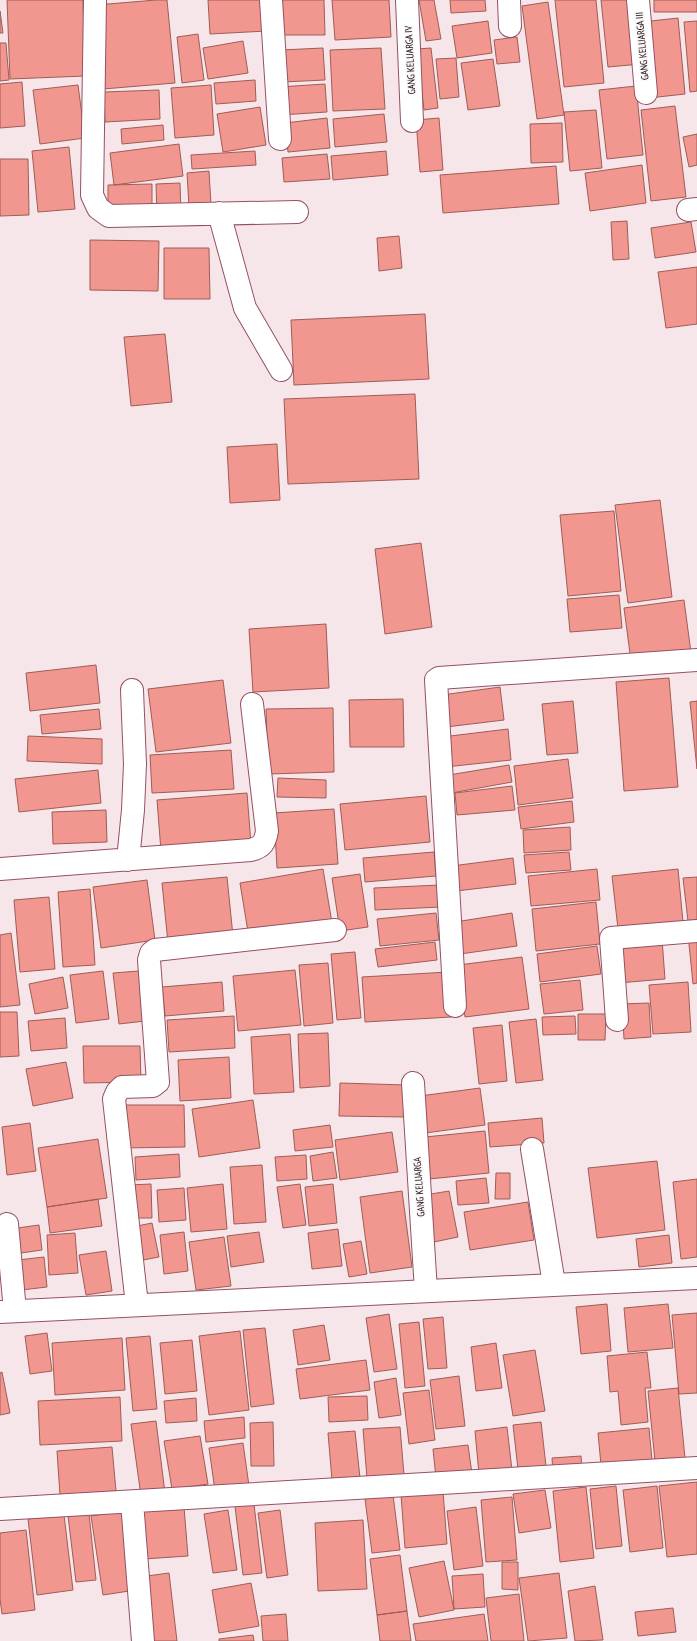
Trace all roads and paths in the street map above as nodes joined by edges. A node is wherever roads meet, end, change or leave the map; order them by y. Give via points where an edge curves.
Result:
1 (95, 0) edge
2 (271, 0) edge
3 (407, 0) edge
4 (509, 0) edge
5 (638, 0) edge
6 (510, 26) dead end
7 (646, 93) dead end
8 (412, 121) dead end
9 (280, 139) dead end
10 (297, 212) dead end
11 (219, 214) junction
12 (281, 370) dead end
13 (697, 660) edge
14 (132, 690) dead end
15 (252, 704) dead end
16 (128, 860) junction
17 (0, 869) edge
18 (334, 930) dead end
19 (697, 931) edge
20 (455, 1006) dead end
21 (617, 1020) dead end
22 (413, 1083) dead end
23 (532, 1149) dead end
24 (7, 1224) dead end
25 (697, 1278) edge
26 (554, 1284) junction
27 (426, 1291) junction
28 (137, 1305) junction
29 (7, 1311) edge
30 (697, 1468) edge
31 (132, 1502) junction
32 (0, 1509) edge
33 (143, 1641) edge

1 - 11 street via 92,195 94,202 109,216
2 - 9 street
3 - 8 street, GANG KELUARGA IV
4 - 6 street
5 - 7 street, GANG KELUARGA III
10 - 11 street
11 - 12 street via 246,308
13 - 20 street via 436,680
14 - 16 street via 135,764
15 - 16 street via 267,831 263,844 251,850
16 - 17 street
18 - 28 street via 155,950 151,953 149,960 158,1082 154,1086 122,1087 114,1099
19 - 21 street via 611,938
22 - 27 street, GANG KELUARGA
23 - 26 street
24 - 29 street
25 - 26 street
26 - 27 street
27 - 28 street
28 - 29 street
30 - 31 street
31 - 32 street
31 - 33 street

